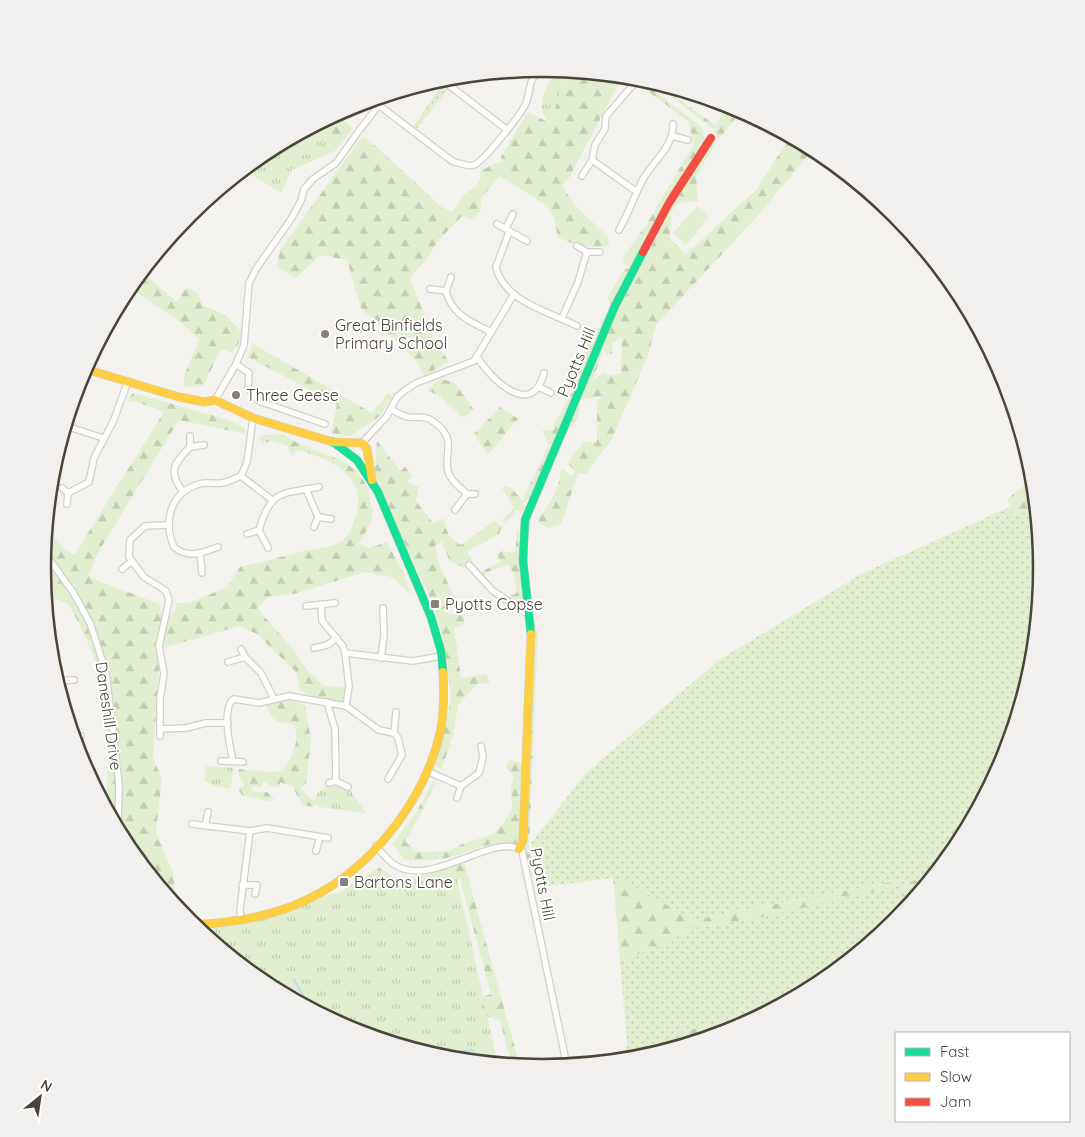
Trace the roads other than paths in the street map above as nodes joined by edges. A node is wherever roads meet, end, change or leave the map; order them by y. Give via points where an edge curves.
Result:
1 (531, 77) edge
2 (451, 86) edge
3 (632, 86) edge
4 (379, 105) joint
5 (673, 124) dead end
6 (506, 129) junction
7 (672, 136) junction
8 (711, 138) dead end
9 (688, 140) dead end
10 (592, 160) junction
11 (582, 176) dead end
12 (637, 192) junction
13 (513, 214) dead end
14 (497, 224) dead end
15 (507, 230) junction
16 (619, 230) dead end
17 (527, 241) dead end
18 (577, 246) dead end
19 (587, 252) junction
20 (600, 252) dead end
21 (451, 277) dead end
22 (430, 289) dead end
23 (446, 291) junction
24 (514, 294) junction
25 (562, 318) junction
26 (578, 326) dead end
27 (491, 332) junction
28 (477, 358) junction
29 (236, 364) junction
30 (93, 371) edge
31 (544, 373) dead end
32 (128, 381) junction
33 (540, 387) junction
34 (552, 394) dead end
35 (215, 400) junction
36 (391, 409) junction
37 (253, 418) junction
38 (325, 424) dead end
39 (72, 428) edge
40 (190, 436) dead end
41 (103, 438) junction
42 (333, 442) junction
43 (204, 445) dead end
44 (362, 446) junction
45 (190, 447) junction
46 (353, 456) junction
47 (241, 476) junction
48 (372, 484) junction
49 (319, 487) dead end
50 (62, 488) dead end
51 (306, 489) junction
52 (183, 492) junction
53 (68, 493) junction
54 (467, 494) junction
55 (475, 494) dead end
56 (272, 500) junction
57 (67, 504) dead end
58 (455, 510) dead end
59 (318, 517) junction
60 (331, 519) dead end
61 (168, 525) junction
62 (314, 527) dead end
63 (259, 530) junction
64 (247, 534) dead end
65 (218, 547) dead end
66 (268, 548) dead end
67 (200, 554) junction
68 (51, 562) edge
69 (131, 562) junction
70 (469, 565) dead end
71 (122, 569) dead end
72 (202, 573) dead end
73 (335, 603) dead end
74 (321, 604) junction
75 (306, 606) dead end
76 (383, 608) dead end
77 (529, 615) junction
78 (337, 638) junction
79 (241, 648) dead end
80 (314, 648) dead end
81 (346, 653) junction
82 (442, 656) junction
83 (245, 657) junction
84 (381, 658) junction
85 (228, 662) dead end
86 (74, 680) dead end
87 (65, 681) edge
88 (274, 699) junction
89 (327, 702) junction
90 (346, 706) junction
91 (396, 712) dead end
92 (228, 724) junction
93 (394, 733) junction
94 (481, 746) dead end
95 (221, 761) dead end
96 (232, 761) junction
97 (243, 762) dead end
98 (427, 771) junction
99 (388, 779) dead end
100 (336, 781) junction
101 (329, 783) dead end
102 (461, 786) junction
103 (348, 787) dead end
104 (457, 798) dead end
105 (208, 812) dead end
106 (118, 816) edge
107 (192, 824) dead end
108 (205, 826) junction
109 (250, 831) junction
110 (320, 837) junction
111 (328, 838) dead end
112 (376, 846) junction
113 (519, 849) junction
114 (316, 851) dead end
115 (242, 885) junction
116 (255, 894) dead end
117 (241, 920) junction
118 (204, 924) edge
119 (566, 1059) edge

1 - 6 street via 523,110
2 - 6 street
3 - 10 street via 606,116 605,128 595,145
4 - 6 street via 441,153 464,165 481,161
4 - 29 street via 336,164 304,189 291,218 256,269 249,283 244,345
5 - 7 street
7 - 9 street
7 - 12 street
8 - 77 street, Pyotts Hill via 668,203 615,306 530,504 523,560
10 - 11 street
10 - 12 street
12 - 16 street
13 - 15 street
14 - 15 street
15 - 17 street
15 - 24 street via 496,267 497,274
18 - 19 street
19 - 20 street
19 - 25 street
21 - 23 street
22 - 23 street
23 - 27 street via 459,315
24 - 25 street
24 - 27 street
25 - 26 street
27 - 28 street
28 - 33 street via 491,376 512,393 526,394
28 - 36 street via 416,383 397,397
29 - 35 street
29 - 38 street via 249,374 250,393 259,401
30 - 32 street
31 - 33 street
32 - 35 street via 179,397 205,402
32 - 41 street via 113,422
33 - 34 street
35 - 37 street
36 - 44 street
36 - 54 street via 408,417 427,418 439,426 449,450 448,473
37 - 42 street
37 - 47 street via 247,462
39 - 41 street
40 - 45 street
41 - 53 street via 94,458 89,482
42 - 44 street
42 - 46 street
43 - 45 street
44 - 46 street via 350,447
44 - 46 street via 364,457
44 - 48 street
45 - 52 street via 174,468 173,475
46 - 48 street
47 - 52 street via 221,483 200,484
47 - 56 street
48 - 82 street via 426,600
49 - 51 street
50 - 53 street
51 - 56 street via 277,495
51 - 59 street
52 - 61 street via 173,504
53 - 57 street
54 - 55 street
54 - 58 street
56 - 63 street
59 - 60 street
59 - 62 street
61 - 67 street via 174,547 188,554
61 - 69 street via 145,526 138,531 128,545
63 - 64 street
63 - 66 street
65 - 67 street
67 - 72 street
68 - 106 street, Daneshill Drive via 90,623 103,663 119,784
69 - 71 street
69 - 92 street via 144,577 166,591 169,600 159,646 164,674 160,733 206,723
70 - 77 street via 492,591
73 - 74 street
74 - 75 street
74 - 78 street via 322,620
76 - 84 street
77 - 113 street, Pyotts Hill via 531,664 523,840
78 - 80 street
78 - 81 street
79 - 83 street
81 - 84 street
81 - 90 street via 349,686
82 - 84 street via 413,661
82 - 98 street via 444,686 439,737
83 - 85 street
83 - 88 street via 261,673
86 - 87 street
88 - 89 street via 289,696
88 - 92 street via 259,703 234,699
89 - 90 street
89 - 100 street via 335,729
90 - 93 street via 379,730
91 - 93 street
92 - 96 street
93 - 99 street via 402,755
94 - 102 street via 483,757 479,773
95 - 96 street
96 - 97 street
98 - 102 street
98 - 112 street via 399,818
100 - 101 street
100 - 103 street
102 - 104 street
105 - 108 street
107 - 108 street
108 - 109 street
109 - 110 street via 267,828
109 - 115 street
110 - 111 street
110 - 114 street
112 - 113 street via 396,866 414,872 494,848
112 - 117 street via 318,894
113 - 119 street, Pyotts Hill via 524,855
115 - 116 street via 257,885
115 - 117 street
117 - 118 street

